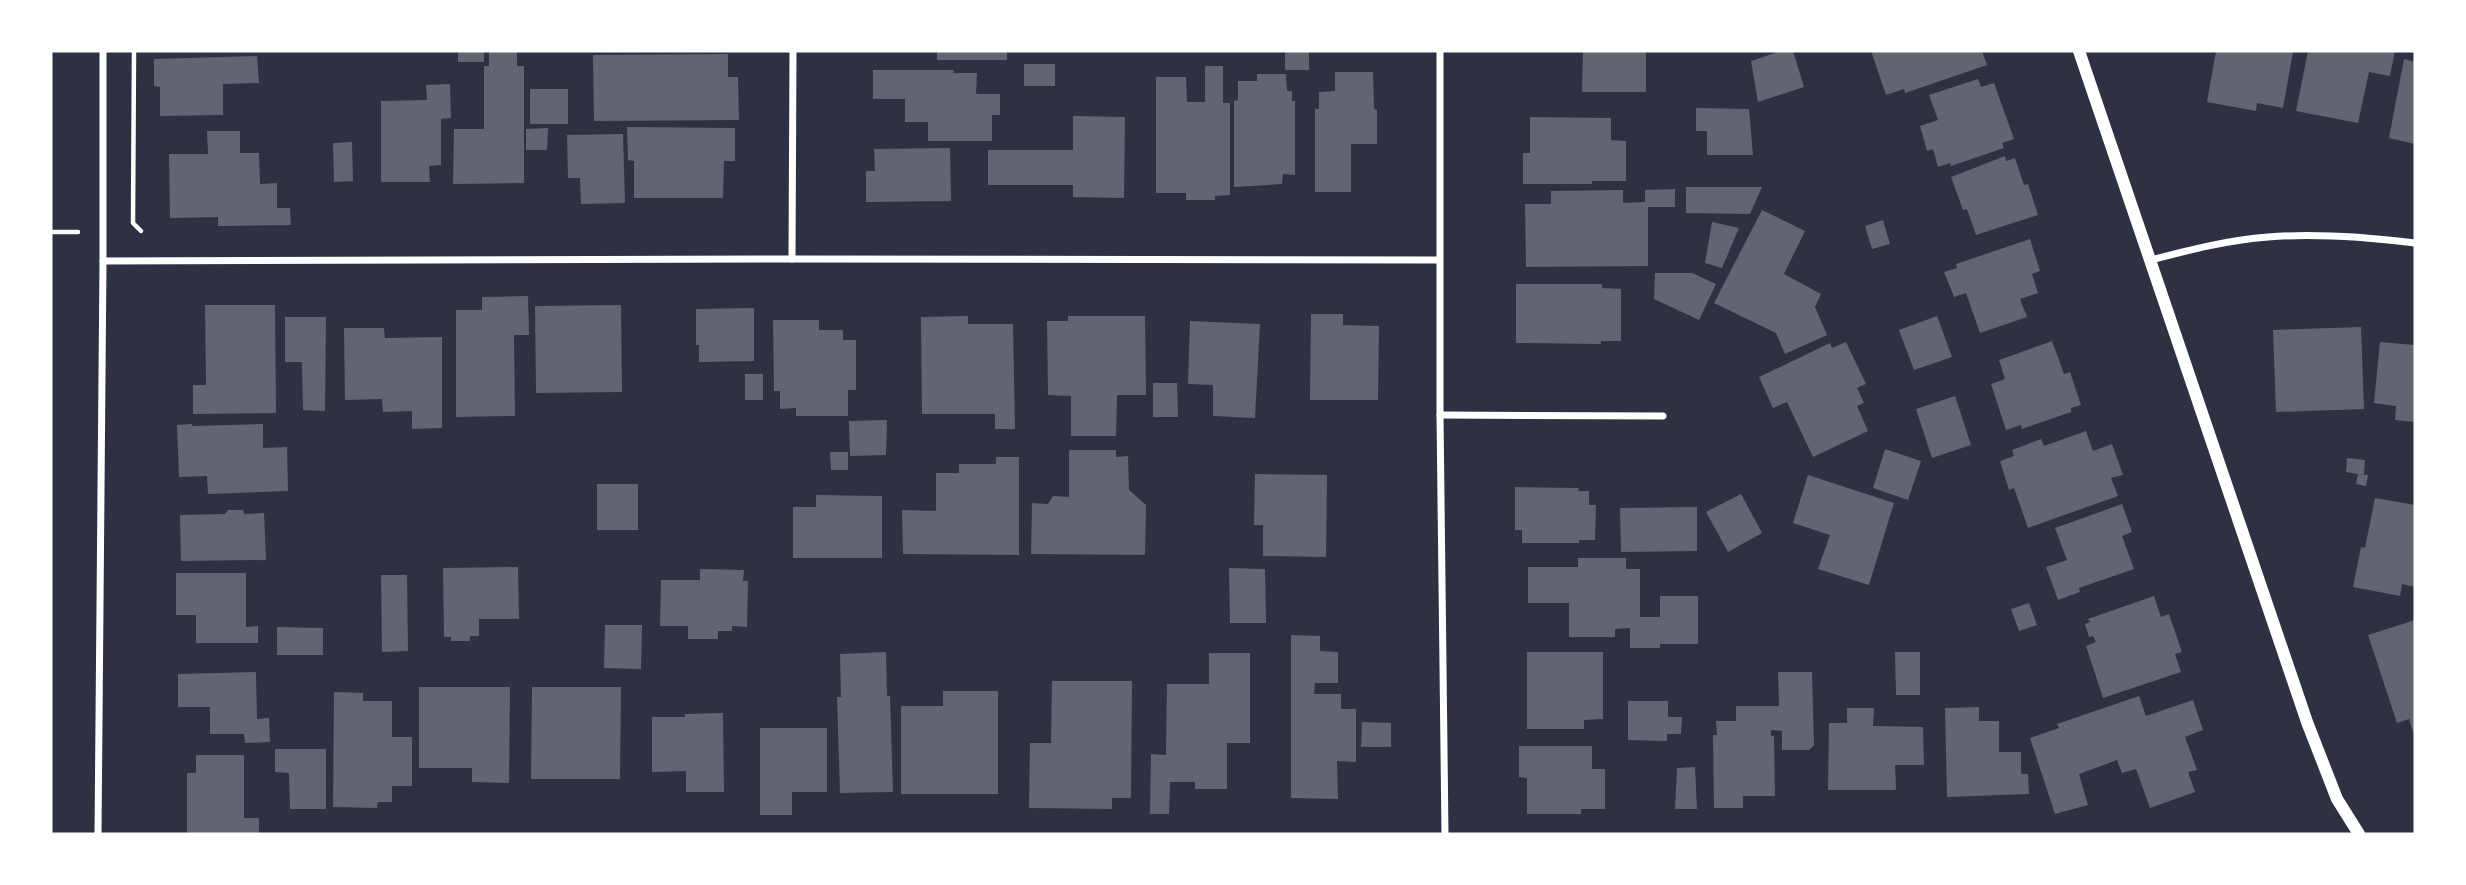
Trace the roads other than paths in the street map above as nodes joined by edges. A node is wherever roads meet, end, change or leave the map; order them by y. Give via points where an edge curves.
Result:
1 (103, 51) edge
2 (793, 51) edge
3 (1440, 51) edge
4 (2080, 51) edge
5 (2415, 243) edge
6 (792, 258) junction
7 (1439, 260) junction
8 (2151, 260) junction
9 (103, 261) junction
10 (1440, 415) junction
11 (1663, 416) dead end
12 (98, 834) edge
13 (1445, 834) edge
14 (2359, 834) edge

1 - 9 street
2 - 6 street
3 - 7 street
4 - 8 street
5 - 8 street via 2319,235 2267,237
6 - 7 street
6 - 9 street
7 - 10 street
8 - 14 street via 2307,722 2337,799
9 - 12 street
10 - 11 street
10 - 13 street

